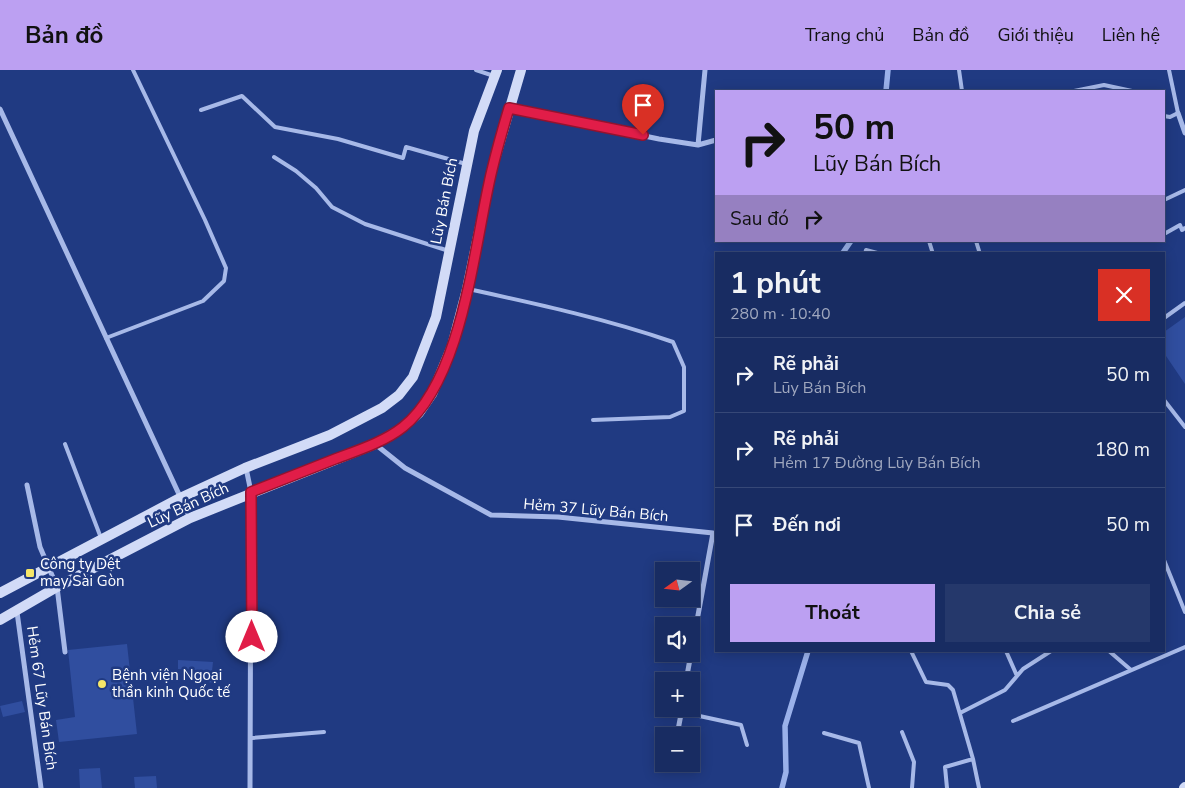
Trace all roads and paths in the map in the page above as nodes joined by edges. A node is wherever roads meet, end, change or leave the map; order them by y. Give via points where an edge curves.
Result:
1 (133, 70) edge
2 (476, 70) edge
3 (521, 70) edge
4 (704, 70) edge
5 (959, 70) edge
6 (1169, 70) edge
7 (496, 73) edge
8 (962, 90) edge
9 (1079, 90) edge
10 (1127, 90) edge
11 (509, 108) junction
12 (0, 109) edge
13 (201, 110) dead end
14 (1178, 112) junction
15 (1165, 116) edge
16 (1185, 133) edge
17 (715, 140) edge
18 (698, 145) junction
19 (274, 157) dead end
20 (466, 164) junction
21 (1185, 190) edge
22 (1165, 200) edge
23 (1185, 228) edge
24 (1165, 233) edge
25 (450, 251) junction
26 (467, 289) junction
27 (1185, 303) edge
28 (1165, 317) edge
29 (106, 338) junction
30 (1165, 401) edge
31 (594, 420) dead end
32 (1185, 427) edge
33 (65, 444) dead end
34 (375, 444) junction
35 (246, 468) junction
36 (27, 485) dead end
37 (251, 492) junction
38 (180, 498) junction
39 (190, 518) junction
40 (102, 540) junction
41 (1165, 562) edge
42 (49, 569) junction
43 (57, 587) junction
44 (0, 593) edge
45 (17, 612) junction
46 (1185, 612) edge
47 (0, 620) edge
48 (1185, 647) edge
49 (65, 652) dead end
50 (911, 652) edge
51 (1006, 652) edge
52 (1049, 652) edge
53 (1111, 652) edge
54 (1131, 670) junction
55 (688, 672) edge
56 (1017, 676) junction
57 (960, 713) junction
58 (700, 715) edge
59 (1013, 721) dead end
60 (324, 732) dead end
61 (902, 732) dead end
62 (824, 733) dead end
63 (252, 738) junction
64 (747, 745) dead end
65 (973, 759) junction
66 (41, 788) edge
67 (250, 788) edge
68 (868, 788) edge
69 (912, 788) edge
70 (946, 788) edge
71 (978, 788) edge

1 - 29 lane via 226,268 224,281 203,302
2 - 7 lane
3 - 11 main road, Lũy Bán Bích
4 - 18 street
5 - 8 lane
6 - 14 lane
7 - 20 main road, Lũy Bán Bích via 474,131
9 - 10 lane via 1104,85
11 - 18 street
11 - 26 main road, Lũy Bán Bích via 492,169
12 - 29 street
13 - 20 lane via 242,96 275,127 338,139 403,158 406,147
14 - 15 lane
14 - 16 street
17 - 18 street
19 - 25 lane via 316,188 332,207 365,224
20 - 25 main road, Lũy Bán Bích
21 - 22 lane
23 - 24 lane via 1182,230 1180,225
25 - 35 main road, Lũy Bán Bích via 436,317 413,377 399,395 382,408 330,435
26 - 31 lane via 674,342 684,367 684,411 670,417
26 - 34 main road, Lũy Bán Bích via 452,346 432,394 419,413 402,428
27 - 28 lane
29 - 38 street
30 - 32 lane
33 - 40 lane
34 - 37 main road, Lũy Bán Bích
34 - 55 street, Hẻm 37 Lũy Bán Bích via 405,468 492,515 558,517 713,533
35 - 37 street
35 - 38 main road, Lũy Bán Bích
36 - 42 street via 40,547
37 - 39 main road, Lũy Bán Bích
37 - 63 street
38 - 39 street
38 - 40 main road, Lũy Bán Bích
39 - 43 main road, Lũy Bán Bích
40 - 42 main road, Lũy Bán Bích
41 - 46 lane
42 - 43 street
42 - 44 main road, Lũy Bán Bích
43 - 45 main road, Lũy Bán Bích
43 - 49 street
45 - 47 main road, Lũy Bán Bích
45 - 66 street, Hẻm 67 Lũy Bán Bích
48 - 54 lane
50 - 57 lane via 926,682 948,685 953,690
51 - 56 lane
52 - 56 lane
53 - 54 lane
54 - 59 lane
56 - 57 lane via 1005,690
57 - 65 lane
58 - 64 lane via 741,725
60 - 63 lane
61 - 69 lane via 914,762
62 - 68 lane via 859,743
63 - 67 street
65 - 70 lane via 945,768
65 - 71 lane

